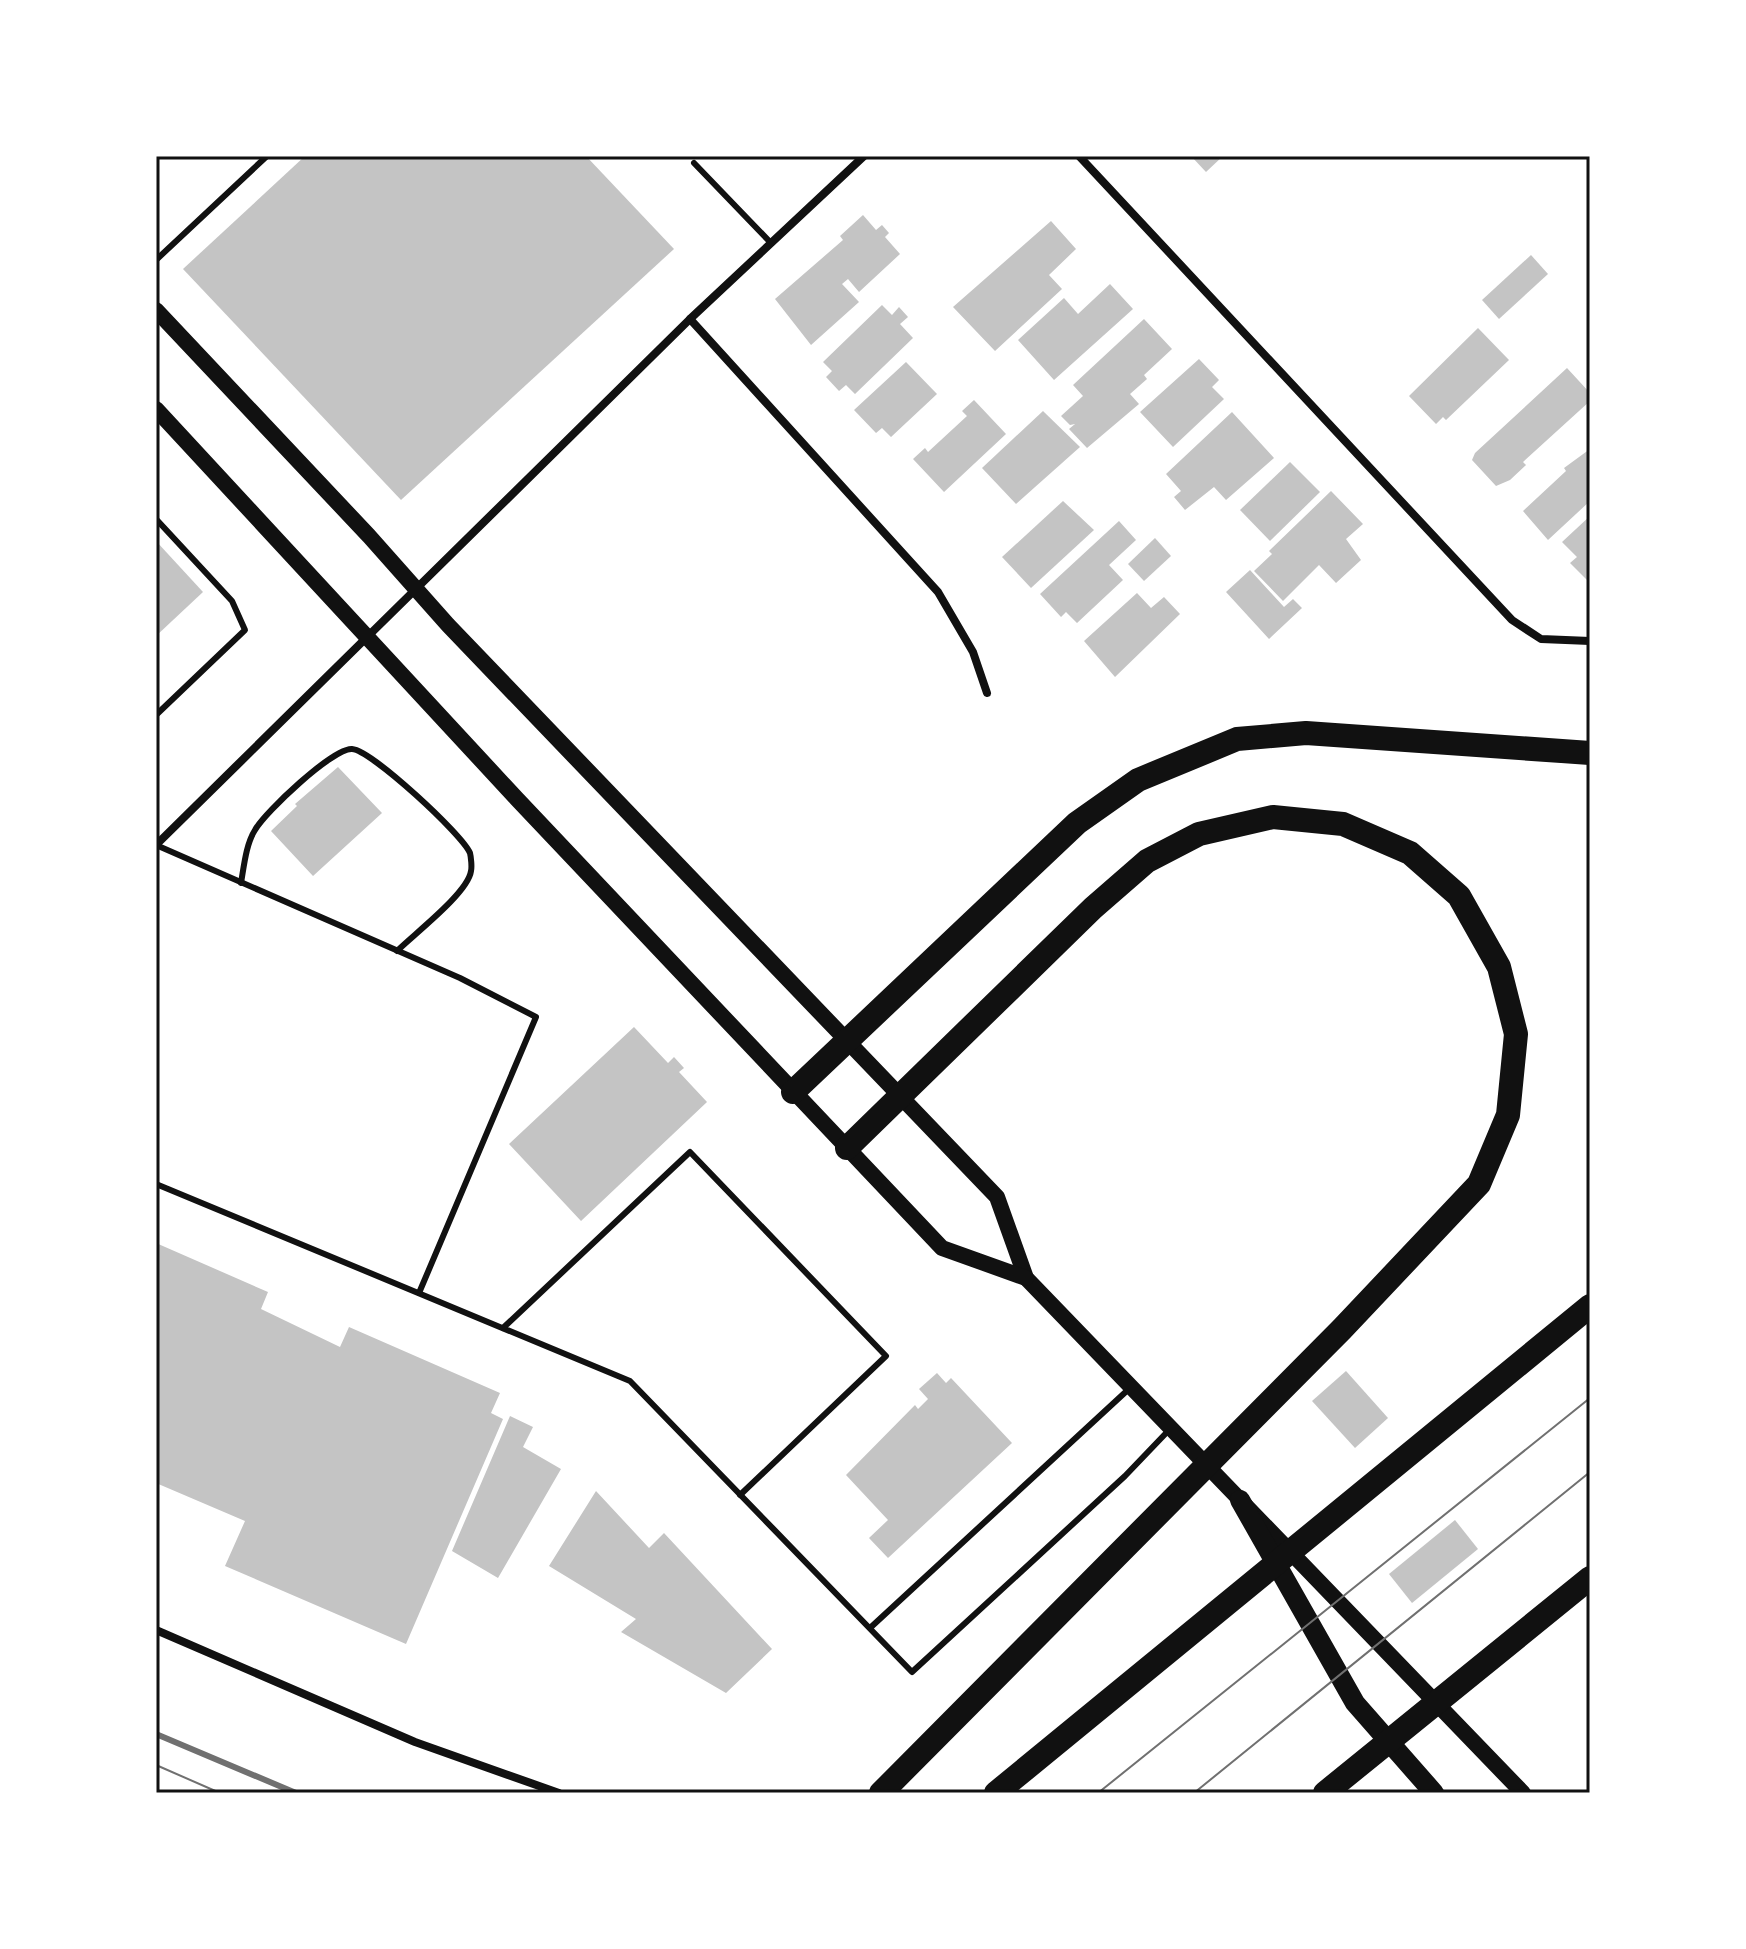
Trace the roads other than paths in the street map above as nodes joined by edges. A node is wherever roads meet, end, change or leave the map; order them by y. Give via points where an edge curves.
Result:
1 (267, 156) edge
2 (864, 156) edge
3 (1079, 156) edge
4 (694, 163) dead end
5 (771, 243) junction
6 (156, 260) edge
7 (156, 310) edge
8 (690, 319) junction
9 (156, 409) edge
10 (156, 519) edge
11 (417, 592) junction
12 (368, 638) junction
13 (1590, 641) edge
14 (987, 693) dead end
15 (156, 715) edge
16 (1590, 753) edge
17 (156, 845) edge
18 (241, 883) junction
19 (397, 951) junction
20 (847, 1039) junction
21 (793, 1092) junction
22 (901, 1096) junction
23 (847, 1148) junction
24 (156, 1184) edge
25 (1026, 1278) junction
26 (419, 1293) junction
27 (1590, 1306) edge
28 (503, 1328) junction
29 (1131, 1387) junction
30 (1171, 1428) junction
31 (740, 1495) junction
32 (1240, 1500) junction
33 (1583, 1583) edge
34 (870, 1628) junction
35 (156, 1630) edge
36 (559, 1793) edge
37 (881, 1793) edge
38 (996, 1793) edge
39 (1325, 1793) edge
40 (1434, 1793) edge
41 (1523, 1793) edge

1 - 6 lane
2 - 5 street
3 - 13 street via 1512,620 1541,639
4 - 5 lane
5 - 8 street
7 - 11 main road
8 - 11 street
8 - 14 street via 938,592 973,652
9 - 12 main road
10 - 15 lane via 232,601 245,630
11 - 12 street
11 - 20 main road
12 - 17 street
12 - 21 main road
16 - 20 highway via 1306,733 1237,739 1214,747 1138,780 1077,823
17 - 18 lane
18 - 19 lane
18 - 19 lane via 254,831 269,813 329,760 345,749 357,749 383,767 470,852 472,872 463,888
19 - 26 lane via 536,1017
20 - 21 highway
20 - 22 main road
21 - 23 main road
22 - 23 highway
22 - 25 main road via 997,1197
22 - 37 highway via 1147,861 1199,834 1273,817 1343,824 1410,853 1459,896 1499,967 1516,1034 1508,1115 1479,1184
23 - 25 main road via 942,1248
24 - 26 lane
25 - 29 main road
26 - 28 lane
27 - 38 highway
28 - 31 lane via 630,1381
28 - 31 lane via 690,1152 886,1356
29 - 30 main road
29 - 34 lane
30 - 32 main road
30 - 34 lane via 912,1672
31 - 34 lane
32 - 40 main road via 1355,1703
32 - 41 main road
33 - 39 highway
35 - 36 street via 415,1742

